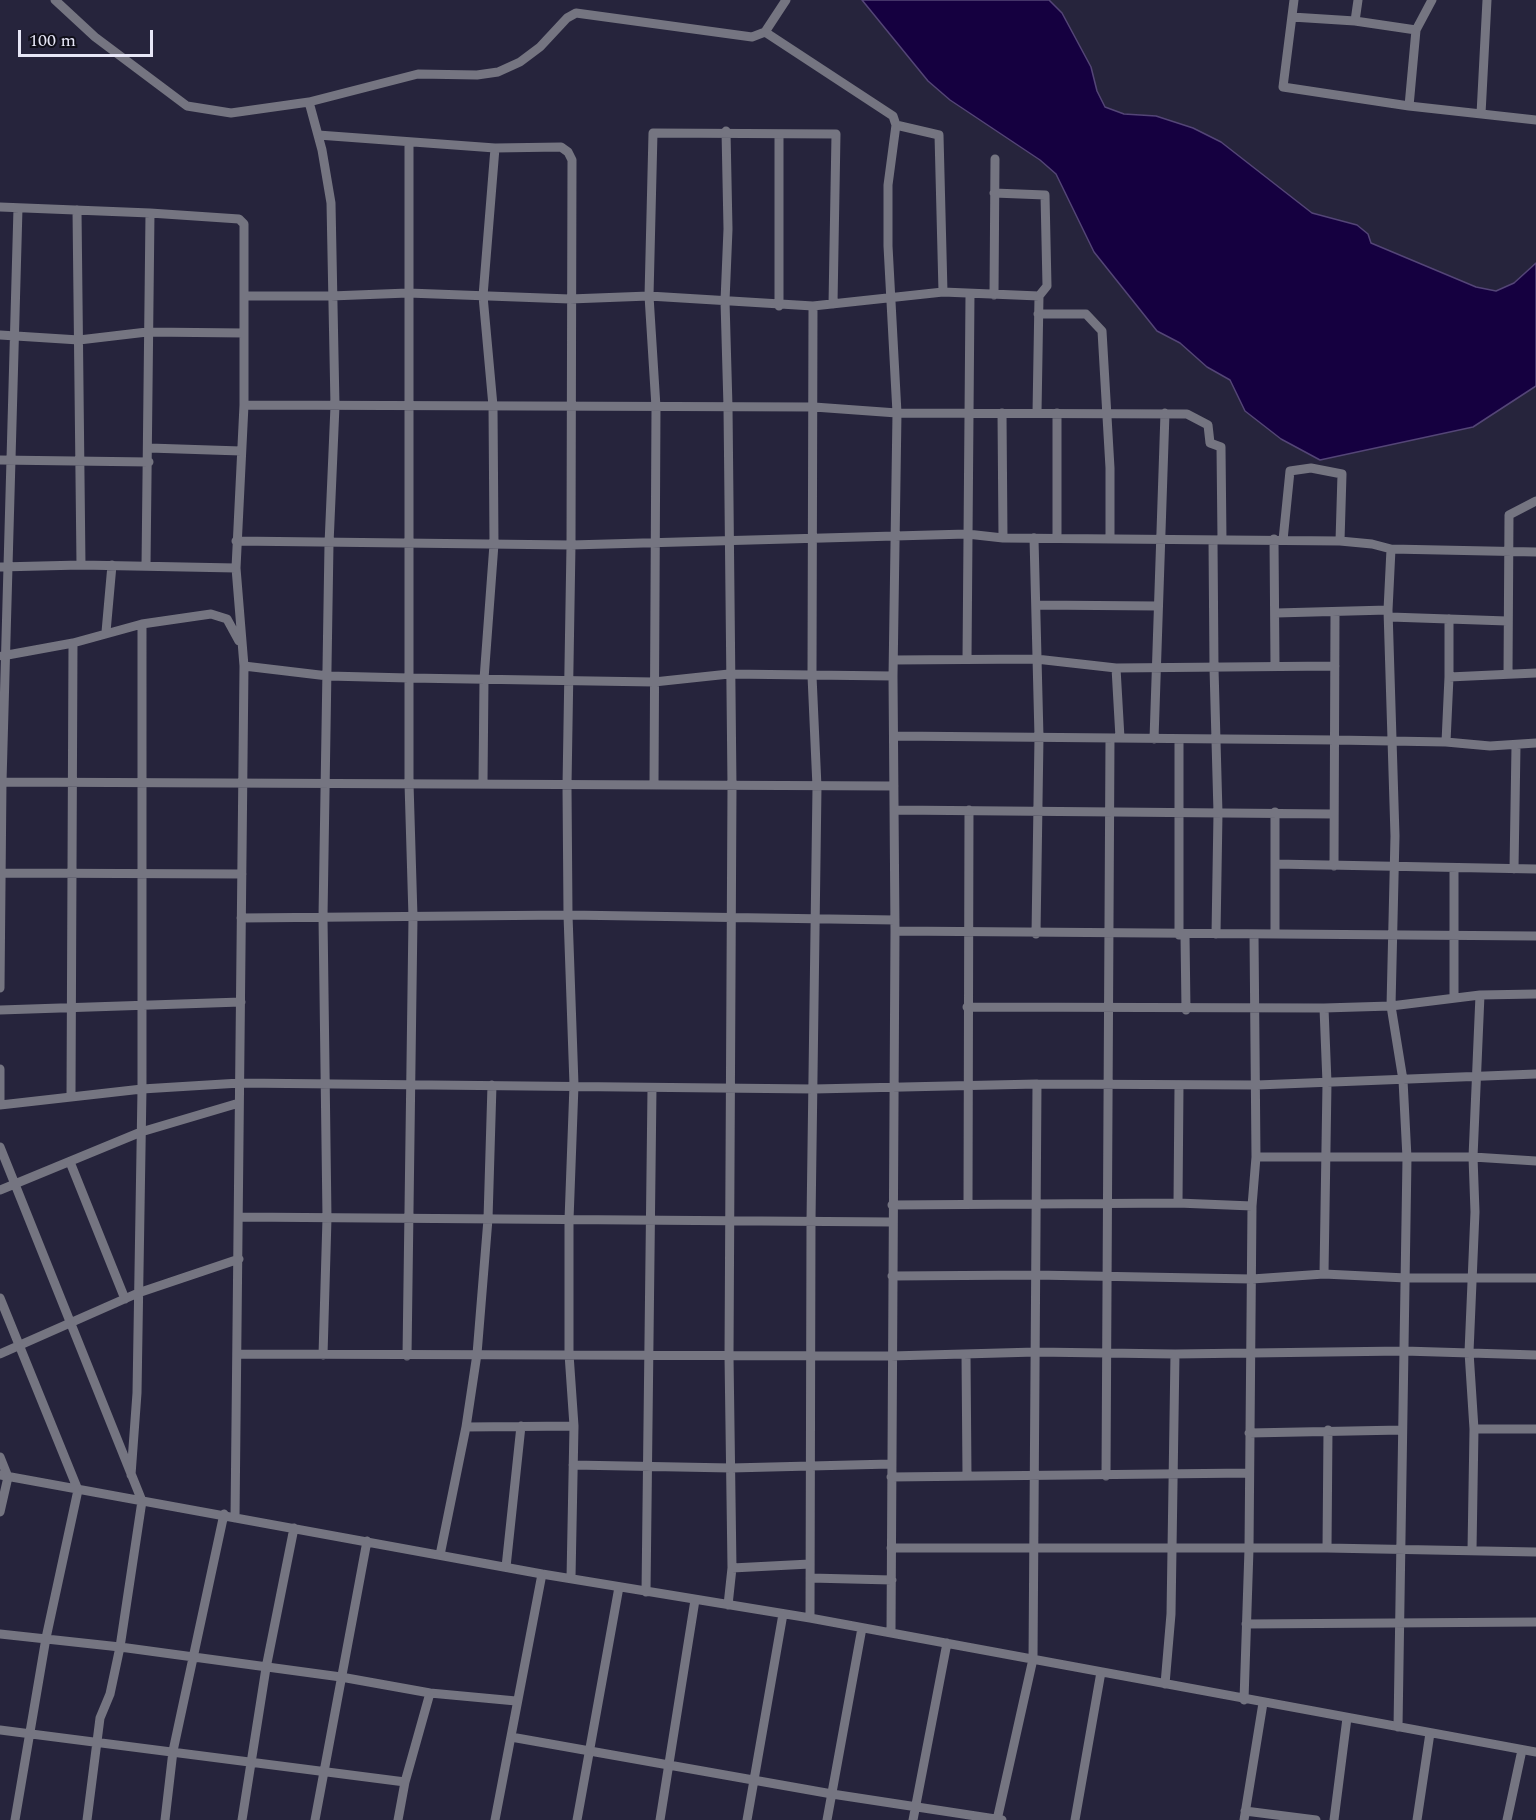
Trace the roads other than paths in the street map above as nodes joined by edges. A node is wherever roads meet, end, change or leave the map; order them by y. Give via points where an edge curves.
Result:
1 (55, 0) edge
2 (786, 0) edge
3 (1294, 0) edge
4 (1358, 0) edge
5 (1432, 0) edge
6 (1487, 0) edge
7 (1292, 17) junction
8 (1355, 21) junction
9 (1416, 30) junction
10 (765, 32) junction
11 (309, 102) junction
12 (1409, 106) junction
13 (1481, 114) junction
14 (1536, 120) edge
15 (896, 125) junction
16 (726, 131) junction
17 (779, 134) junction
18 (318, 135) junction
19 (409, 142) junction
20 (495, 148) junction
21 (995, 159) dead end
22 (994, 193) junction
23 (0, 207) edge
24 (18, 208) junction
25 (77, 210) junction
26 (150, 213) junction
27 (408, 292) junction
28 (943, 292) junction
29 (970, 294) junction
30 (994, 295) junction
31 (244, 296) junction
32 (331, 296) junction
33 (483, 296) junction
34 (649, 296) junction
35 (1039, 296) junction
36 (570, 299) junction
37 (890, 300) junction
38 (724, 301) junction
39 (832, 304) junction
40 (780, 306) junction
41 (813, 306) junction
42 (1038, 314) junction
43 (147, 332) junction
44 (244, 333) junction
45 (0, 335) edge
46 (15, 336) junction
47 (79, 340) junction
48 (244, 405) junction
49 (334, 406) junction
50 (409, 406) junction
51 (493, 406) junction
52 (728, 407) junction
53 (814, 407) junction
54 (572, 408) junction
55 (656, 408) junction
56 (1107, 412) junction
57 (897, 413) junction
58 (1002, 413) junction
59 (1037, 413) junction
60 (1057, 413) junction
61 (1165, 413) junction
62 (969, 414) junction
63 (149, 448) junction
64 (242, 451) junction
65 (5, 460) edge
66 (82, 460) junction
67 (149, 462) junction
68 (1536, 501) edge
69 (967, 534) junction
70 (894, 537) junction
71 (1057, 537) junction
72 (1003, 538) junction
73 (1034, 538) junction
74 (1110, 538) junction
75 (1161, 539) junction
76 (730, 540) junction
77 (811, 540) junction
78 (1217, 540) junction
79 (1278, 540) junction
80 (236, 541) junction
81 (1340, 541) junction
82 (329, 544) junction
83 (408, 544) junction
84 (494, 544) junction
85 (653, 544) junction
86 (572, 545) junction
87 (1391, 549) junction
88 (1509, 551) junction
89 (1536, 552) edge
90 (81, 565) junction
91 (112, 565) junction
92 (146, 566) junction
93 (4, 568) edge
94 (236, 568) junction
95 (1036, 605) junction
96 (1158, 606) junction
97 (1276, 613) junction
98 (1335, 613) junction
99 (1389, 614) junction
100 (1449, 619) junction
101 (1507, 621) junction
102 (142, 624) junction
103 (106, 632) junction
104 (73, 644) junction
105 (242, 646) junction
106 (3, 656) edge
107 (967, 659) junction
108 (1036, 659) junction
109 (894, 660) junction
110 (1275, 665) junction
111 (244, 666) junction
112 (1335, 666) junction
113 (1116, 668) junction
114 (1156, 668) junction
115 (1214, 668) junction
116 (1536, 673) edge
117 (729, 674) junction
118 (1508, 674) junction
119 (328, 676) junction
120 (812, 676) junction
121 (893, 676) junction
122 (1449, 677) junction
123 (409, 678) junction
124 (484, 679) junction
125 (569, 681) junction
126 (654, 682) junction
127 (894, 736) junction
128 (1039, 737) junction
129 (1115, 738) junction
130 (1179, 738) junction
131 (1216, 738) junction
132 (1154, 739) junction
133 (1336, 740) junction
134 (1394, 741) junction
135 (1446, 742) junction
136 (1536, 743) edge
137 (1516, 746) junction
138 (1, 782) edge
139 (71, 782) junction
140 (142, 782) junction
141 (326, 782) junction
142 (242, 783) junction
143 (409, 783) junction
144 (483, 783) junction
145 (654, 785) junction
146 (567, 786) junction
147 (732, 786) junction
148 (894, 786) junction
149 (817, 787) junction
150 (895, 810) junction
151 (969, 810) junction
152 (1038, 811) junction
153 (1179, 812) junction
154 (1275, 812) junction
155 (1109, 813) junction
156 (1218, 813) junction
157 (1334, 814) junction
158 (1275, 864) junction
159 (1334, 866) junction
160 (1394, 868) junction
161 (1454, 868) junction
162 (1514, 868) junction
163 (1536, 869) edge
164 (1, 873) edge
165 (71, 874) junction
166 (242, 874) junction
167 (141, 875) junction
168 (568, 915) junction
169 (324, 917) junction
170 (413, 917) junction
171 (241, 918) junction
172 (731, 918) junction
173 (816, 920) junction
174 (895, 926) junction
175 (969, 931) junction
176 (1275, 933) junction
177 (1036, 934) junction
178 (1108, 934) junction
179 (1216, 934) junction
180 (1254, 934) junction
181 (1182, 935) junction
182 (1393, 936) junction
183 (1536, 936) edge
184 (1454, 937) junction
185 (0, 988) edge
186 (1536, 994) edge
187 (1480, 995) junction
188 (1454, 998) junction
189 (242, 1002) junction
190 (141, 1005) junction
191 (1391, 1006) junction
192 (70, 1007) junction
193 (967, 1007) junction
194 (1324, 1008) junction
195 (1109, 1009) junction
196 (1256, 1009) junction
197 (0, 1010) edge
198 (1186, 1010) junction
199 (0, 1069) edge
200 (1536, 1074) edge
201 (1477, 1075) junction
202 (1403, 1080) junction
203 (240, 1083) junction
204 (324, 1083) junction
205 (1327, 1083) junction
206 (410, 1084) junction
207 (1037, 1084) junction
208 (492, 1085) junction
209 (574, 1085) junction
210 (1108, 1085) junction
211 (1257, 1085) junction
212 (967, 1086) junction
213 (1179, 1086) junction
214 (652, 1088) junction
215 (732, 1088) junction
216 (893, 1088) junction
217 (142, 1089) junction
218 (814, 1089) junction
219 (71, 1096) junction
220 (239, 1103) junction
221 (0, 1106) edge
222 (141, 1132) junction
223 (0, 1148) edge
224 (1473, 1156) junction
225 (1256, 1157) junction
226 (1326, 1158) junction
227 (1407, 1158) junction
228 (1536, 1161) edge
229 (70, 1162) junction
230 (15, 1184) junction
231 (0, 1190) edge
232 (1035, 1203) junction
233 (1178, 1203) junction
234 (968, 1204) junction
235 (1106, 1204) junction
236 (892, 1205) junction
237 (1252, 1206) junction
238 (239, 1217) junction
239 (327, 1218) junction
240 (407, 1218) junction
241 (488, 1219) junction
242 (569, 1220) junction
243 (649, 1220) junction
244 (732, 1220) junction
245 (811, 1221) junction
246 (892, 1222) junction
247 (239, 1259) junction
248 (1324, 1274) junction
249 (1035, 1275) junction
250 (892, 1276) junction
251 (1106, 1276) junction
252 (1406, 1278) junction
253 (1536, 1278) edge
254 (1252, 1280) junction
255 (1473, 1280) junction
256 (138, 1293) junction
257 (0, 1298) edge
258 (125, 1299) junction
259 (70, 1322) junction
260 (20, 1347) junction
261 (1404, 1351) junction
262 (1036, 1352) junction
263 (1469, 1352) junction
264 (966, 1353) junction
265 (1108, 1353) junction
266 (1251, 1353) junction
267 (0, 1354) edge
268 (238, 1354) junction
269 (477, 1354) junction
270 (569, 1354) junction
271 (1174, 1354) junction
272 (1536, 1354) edge
273 (323, 1355) junction
274 (407, 1356) junction
275 (649, 1356) junction
276 (729, 1356) junction
277 (811, 1356) junction
278 (891, 1356) junction
279 (521, 1426) junction
280 (574, 1426) junction
281 (466, 1427) junction
282 (1474, 1429) junction
283 (1536, 1429) edge
284 (1402, 1430) junction
285 (1328, 1431) junction
286 (1249, 1433) junction
287 (0, 1457) edge
288 (891, 1464) junction
289 (573, 1465) junction
290 (648, 1466) junction
291 (811, 1466) junction
292 (730, 1468) junction
293 (1174, 1473) junction
294 (1249, 1473) junction
295 (131, 1475) junction
296 (4, 1476) edge
297 (967, 1476) junction
298 (1035, 1476) junction
299 (1106, 1476) junction
300 (891, 1477) junction
301 (78, 1490) junction
302 (142, 1501) junction
303 (0, 1512) edge
304 (224, 1514) junction
305 (235, 1518) junction
306 (294, 1528) junction
307 (367, 1541) junction
308 (1034, 1547) junction
309 (891, 1548) junction
310 (1327, 1548) junction
311 (1172, 1549) junction
312 (1249, 1549) junction
313 (1401, 1550) junction
314 (1472, 1550) junction
315 (1536, 1552) edge
316 (440, 1555) junction
317 (810, 1564) junction
318 (506, 1567) junction
319 (732, 1568) junction
320 (542, 1574) junction
321 (571, 1578) junction
322 (810, 1578) junction
323 (892, 1580) junction
324 (619, 1587) junction
325 (646, 1592) junction
326 (695, 1600) junction
327 (728, 1605) junction
328 (783, 1614) junction
329 (810, 1618) junction
330 (1536, 1622) edge
331 (1246, 1624) junction
332 (1401, 1624) junction
333 (862, 1628) junction
334 (891, 1633) junction
335 (0, 1634) edge
336 (46, 1638) junction
337 (947, 1643) junction
338 (120, 1647) junction
339 (194, 1657) junction
340 (1033, 1659) junction
341 (266, 1668) junction
342 (1101, 1672) junction
343 (341, 1677) junction
344 (1165, 1684) junction
345 (430, 1693) junction
346 (1244, 1700) junction
347 (516, 1701) junction
348 (1263, 1703) junction
349 (1347, 1718) junction
350 (1398, 1726) junction
351 (0, 1730) edge
352 (31, 1733) junction
353 (1430, 1733) junction
354 (511, 1737) junction
355 (96, 1743) junction
356 (589, 1750) junction
357 (1522, 1750) junction
358 (173, 1751) junction
359 (1536, 1752) edge
360 (251, 1763) junction
361 (670, 1764) junction
362 (322, 1773) junction
363 (753, 1780) junction
364 (405, 1782) junction
365 (832, 1794) junction
366 (916, 1807) junction
367 (1244, 1815) edge
368 (15, 1820) edge
369 (87, 1820) edge
370 (165, 1820) edge
371 (242, 1820) edge
372 (315, 1820) edge
373 (398, 1820) edge
374 (495, 1820) edge
375 (577, 1820) edge
376 (660, 1820) edge
377 (747, 1820) edge
378 (827, 1820) edge
379 (913, 1820) edge
380 (999, 1820) edge
381 (1075, 1820) edge
382 (1316, 1820) edge
383 (1334, 1820) edge
384 (1417, 1820) edge
385 (1507, 1820) edge

1 - 11 street via 95,37 187,106 231,113
2 - 10 street
3 - 7 street
4 - 8 street
5 - 9 street
6 - 13 street
7 - 8 street
7 - 12 street via 1283,87
8 - 9 street
9 - 12 street
10 - 11 street via 735,37 576,13 540,47 498,72 418,74
10 - 15 street via 893,116
11 - 18 street
12 - 13 street
13 - 14 street
15 - 28 street via 939,135
15 - 37 street via 888,185
16 - 17 street
16 - 34 street via 653,133
16 - 38 street via 728,229
17 - 39 street via 836,134
17 - 40 street
18 - 19 street
18 - 32 street via 331,203
19 - 20 street
19 - 27 street
20 - 33 street
20 - 36 street via 561,147 572,160
21 - 22 street
22 - 30 street
22 - 35 street via 1045,195 1047,286
23 - 24 street
24 - 25 street
24 - 46 street
25 - 26 street
25 - 47 street
26 - 31 street via 242,221
26 - 43 street
27 - 32 street
27 - 33 street
27 - 50 street
28 - 29 street
28 - 37 street
29 - 30 street
29 - 62 street
30 - 35 street
31 - 32 street
31 - 44 street
32 - 49 street
33 - 36 street
33 - 51 street
34 - 36 street
34 - 38 street
34 - 55 street
35 - 42 street
36 - 54 street
37 - 39 street
37 - 57 street
38 - 40 street
38 - 52 street
39 - 41 street
40 - 41 street
41 - 53 street
42 - 56 street via 1086,314 1102,331
42 - 59 street
43 - 44 street
43 - 47 street
43 - 63 street
44 - 48 street
45 - 46 street
46 - 47 street
46 - 65 street
47 - 66 street
48 - 49 street
48 - 64 street
49 - 50 street
49 - 82 street
50 - 51 street
50 - 83 street
51 - 54 street
51 - 84 street
52 - 53 street
52 - 55 street
52 - 76 street
53 - 57 street
53 - 77 street
54 - 55 street
54 - 86 street
55 - 85 street
56 - 60 street
56 - 61 street
56 - 74 street
57 - 62 street
57 - 70 street
58 - 59 street
58 - 62 street
58 - 72 street
59 - 60 street
60 - 71 street
61 - 75 street
61 - 78 street via 1186,414 1208,425 1210,443 1221,447
62 - 69 street
63 - 64 street
63 - 67 street
64 - 80 street
65 - 66 street
65 - 93 street
66 - 67 street
66 - 90 street
67 - 92 street
68 - 88 street via 1509,515
69 - 70 street
69 - 72 street
69 - 107 street
70 - 77 street
70 - 109 street
71 - 73 street
71 - 74 street
72 - 73 street
73 - 95 street
74 - 75 street
75 - 78 street
75 - 96 street
76 - 77 street
76 - 85 street
76 - 117 street
77 - 120 street
78 - 79 street
78 - 115 street
79 - 81 street
79 - 81 street via 1290,471 1311,468 1342,474
79 - 97 street
80 - 82 street
80 - 94 street
81 - 87 street
82 - 83 street
82 - 119 street
83 - 84 street
83 - 123 street
84 - 86 street
84 - 124 street
85 - 86 street
85 - 126 street
86 - 125 street
87 - 88 street
87 - 99 street
88 - 89 street
88 - 101 street
90 - 91 street
90 - 93 street
91 - 92 street
91 - 103 street
92 - 94 street
93 - 106 street
94 - 105 street
95 - 96 street
95 - 108 street
96 - 114 street
97 - 98 street
97 - 110 street
98 - 99 street
98 - 112 street
99 - 100 street
99 - 134 street
100 - 101 street
100 - 122 street
101 - 118 street
102 - 103 street
102 - 105 street via 220,615 227,619
102 - 140 street
103 - 104 street
104 - 106 street
104 - 139 street
105 - 111 street
106 - 138 street
107 - 108 street
107 - 109 street
108 - 113 street
108 - 128 street
109 - 121 street
110 - 112 street
110 - 115 street
111 - 119 street
111 - 142 street
112 - 133 street
113 - 114 street
113 - 129 street
114 - 115 street
114 - 132 street
115 - 131 street
116 - 118 street
117 - 120 street
117 - 126 street
117 - 147 street
118 - 122 street
119 - 123 street
119 - 141 street
120 - 121 street
120 - 149 street
121 - 127 street
122 - 135 street
123 - 124 street
123 - 143 street
124 - 125 street
124 - 144 street
125 - 126 street
125 - 146 street
126 - 145 street
127 - 128 street
127 - 148 street
128 - 129 street
128 - 152 street
129 - 132 street
129 - 155 street
130 - 131 street
130 - 132 street
130 - 153 street
131 - 133 street
131 - 156 street
133 - 134 street
133 - 157 street
134 - 135 street
134 - 160 street
135 - 137 street
136 - 137 street
137 - 162 street
138 - 139 street
138 - 164 street
139 - 140 street
139 - 165 street
140 - 142 street
140 - 167 street
141 - 142 street
141 - 143 street
141 - 169 street
142 - 166 street
143 - 144 street
143 - 170 street
144 - 146 street
145 - 146 street
145 - 147 street
146 - 168 street
147 - 149 street
147 - 172 street
148 - 149 street
148 - 150 street
149 - 173 street
150 - 151 street
150 - 174 street
151 - 152 street
151 - 175 street
152 - 155 street
152 - 177 street
153 - 155 street
153 - 156 street
153 - 181 street
154 - 156 street
154 - 157 street
154 - 158 street
155 - 178 street
156 - 179 street
157 - 159 street
158 - 159 street
158 - 176 street
159 - 160 street
160 - 161 street
160 - 182 street
161 - 162 street
161 - 184 street
162 - 163 street
164 - 165 street
164 - 185 street
165 - 167 street
165 - 192 street
166 - 167 street
166 - 171 street
167 - 190 street
168 - 170 street
168 - 172 street
168 - 209 street
169 - 170 street
169 - 171 street
169 - 204 street
170 - 206 street
171 - 189 street
172 - 173 street
172 - 215 street
173 - 174 street
173 - 218 street
174 - 175 street
174 - 216 street
175 - 177 street
175 - 193 street
176 - 180 street
176 - 182 street
177 - 178 street
178 - 181 street
178 - 195 street
179 - 180 street
179 - 181 street
180 - 196 street
181 - 198 street
182 - 184 street
182 - 191 street
183 - 184 street
184 - 188 street
186 - 187 street
187 - 188 street
187 - 201 street
188 - 191 street
189 - 190 street
189 - 203 street
190 - 192 street
190 - 217 street
191 - 194 street
191 - 202 street
192 - 197 street
192 - 219 street
193 - 195 street
193 - 212 street
194 - 196 street
194 - 205 street
195 - 198 street
195 - 210 street
196 - 198 street
196 - 211 street
199 - 221 street
200 - 201 street
201 - 202 street
201 - 224 street
202 - 205 street
202 - 227 street
203 - 204 street
203 - 217 street
203 - 220 street
204 - 206 street
204 - 239 street
205 - 211 street
205 - 226 street
206 - 208 street
206 - 240 street
207 - 210 street
207 - 212 street
207 - 232 street
208 - 209 street
208 - 241 street
209 - 214 street
209 - 242 street
210 - 213 street
210 - 235 street
211 - 213 street
211 - 225 street
212 - 216 street
212 - 234 street
213 - 233 street
214 - 215 street
214 - 243 street
215 - 218 street
215 - 244 street
216 - 218 street
216 - 236 street
217 - 219 street
217 - 222 street
218 - 245 street
219 - 221 street
220 - 222 street
220 - 238 street
222 - 229 street
222 - 256 street
223 - 230 street
224 - 227 street
224 - 228 street
224 - 255 street
225 - 226 street
225 - 237 street
226 - 227 street
226 - 248 street
227 - 252 street
229 - 230 street
229 - 258 street
230 - 231 street
230 - 259 street
232 - 234 street
232 - 235 street
232 - 249 street
233 - 235 street
233 - 237 street
234 - 236 street
235 - 251 street
236 - 246 street
237 - 254 street
238 - 239 street
238 - 247 street
239 - 240 street
239 - 273 street
240 - 241 street
240 - 274 street
241 - 242 street
241 - 269 street
242 - 243 street
242 - 270 street
243 - 244 street
243 - 275 street
244 - 245 street
244 - 276 street
245 - 246 street
245 - 277 street
246 - 250 street
247 - 256 street
247 - 268 street
248 - 252 street
248 - 254 street
249 - 250 street
249 - 251 street
249 - 262 street
250 - 278 street
251 - 254 street
251 - 265 street
252 - 255 street
252 - 261 street
253 - 255 street
254 - 266 street
255 - 263 street
256 - 258 street
256 - 295 street via 137,1414
257 - 260 street
258 - 259 street
259 - 260 street
259 - 295 street
260 - 267 street
260 - 301 street
261 - 263 street
261 - 266 street
261 - 284 street
262 - 264 street
262 - 265 street
262 - 298 street
263 - 272 street
263 - 282 street
264 - 278 street
264 - 297 street
265 - 271 street
265 - 299 street
266 - 271 street
266 - 286 street
268 - 273 street
268 - 305 street
269 - 270 street
269 - 274 street
269 - 281 street
270 - 275 street
270 - 280 street
271 - 293 street
273 - 274 street
275 - 276 street
275 - 290 street
276 - 277 street
276 - 292 street
277 - 278 street
277 - 291 street
278 - 288 street
279 - 280 street
279 - 281 street
279 - 318 street
280 - 289 street
281 - 316 street
282 - 283 street
282 - 314 street
284 - 285 street
284 - 313 street
285 - 286 street
285 - 310 street
286 - 294 street
287 - 296 street
288 - 291 street
288 - 300 street
289 - 290 street
289 - 321 street
290 - 292 street
290 - 325 street
291 - 292 street
291 - 317 street
292 - 319 street
293 - 294 street
293 - 299 street
293 - 311 street
294 - 312 street
295 - 302 street
296 - 301 street
296 - 303 street
297 - 298 street
297 - 300 street
298 - 299 street
298 - 308 street
300 - 309 street
301 - 302 street
301 - 336 street
302 - 304 street
302 - 338 street
304 - 305 street
304 - 339 street
305 - 306 street
306 - 307 street
306 - 341 street
307 - 316 street
307 - 343 street
308 - 309 street
308 - 311 street
308 - 340 street
309 - 323 street
310 - 312 street
310 - 313 street
311 - 312 street
311 - 344 street
312 - 331 street
313 - 314 street
313 - 332 street
314 - 315 street
316 - 318 street
317 - 319 street
317 - 322 street
318 - 320 street
319 - 327 street
320 - 321 street
320 - 347 street
321 - 324 street
322 - 323 street
322 - 329 street
323 - 334 street
324 - 325 street
324 - 356 street
325 - 326 street
326 - 327 street
326 - 361 street
327 - 328 street
328 - 329 street
328 - 363 street
329 - 333 street
330 - 332 street
331 - 332 street
331 - 346 street
332 - 350 street
333 - 334 street
333 - 365 street
334 - 337 street
335 - 336 street
336 - 338 street
336 - 352 street
337 - 340 street
337 - 366 street
338 - 339 street
338 - 355 street
339 - 341 street
339 - 358 street
340 - 342 street
340 - 380 street
341 - 343 street
341 - 360 street
342 - 344 street
342 - 381 street
343 - 345 street
343 - 362 street
344 - 346 street
345 - 347 street
345 - 364 street
346 - 348 street
347 - 354 street
348 - 349 street
348 - 367 street
349 - 350 street
349 - 383 street
350 - 353 street
351 - 352 street
352 - 355 street
352 - 368 street
353 - 357 street
353 - 384 street
354 - 356 street
354 - 374 street
355 - 358 street
355 - 369 street
356 - 361 street
356 - 375 street
357 - 359 street
357 - 385 street
358 - 360 street
358 - 370 street
360 - 362 street
360 - 371 street
361 - 363 street
361 - 376 street
362 - 364 street
362 - 372 street
363 - 365 street
363 - 377 street
364 - 373 street
365 - 366 street
365 - 378 street
366 - 379 street
366 - 380 street
367 - 382 street

